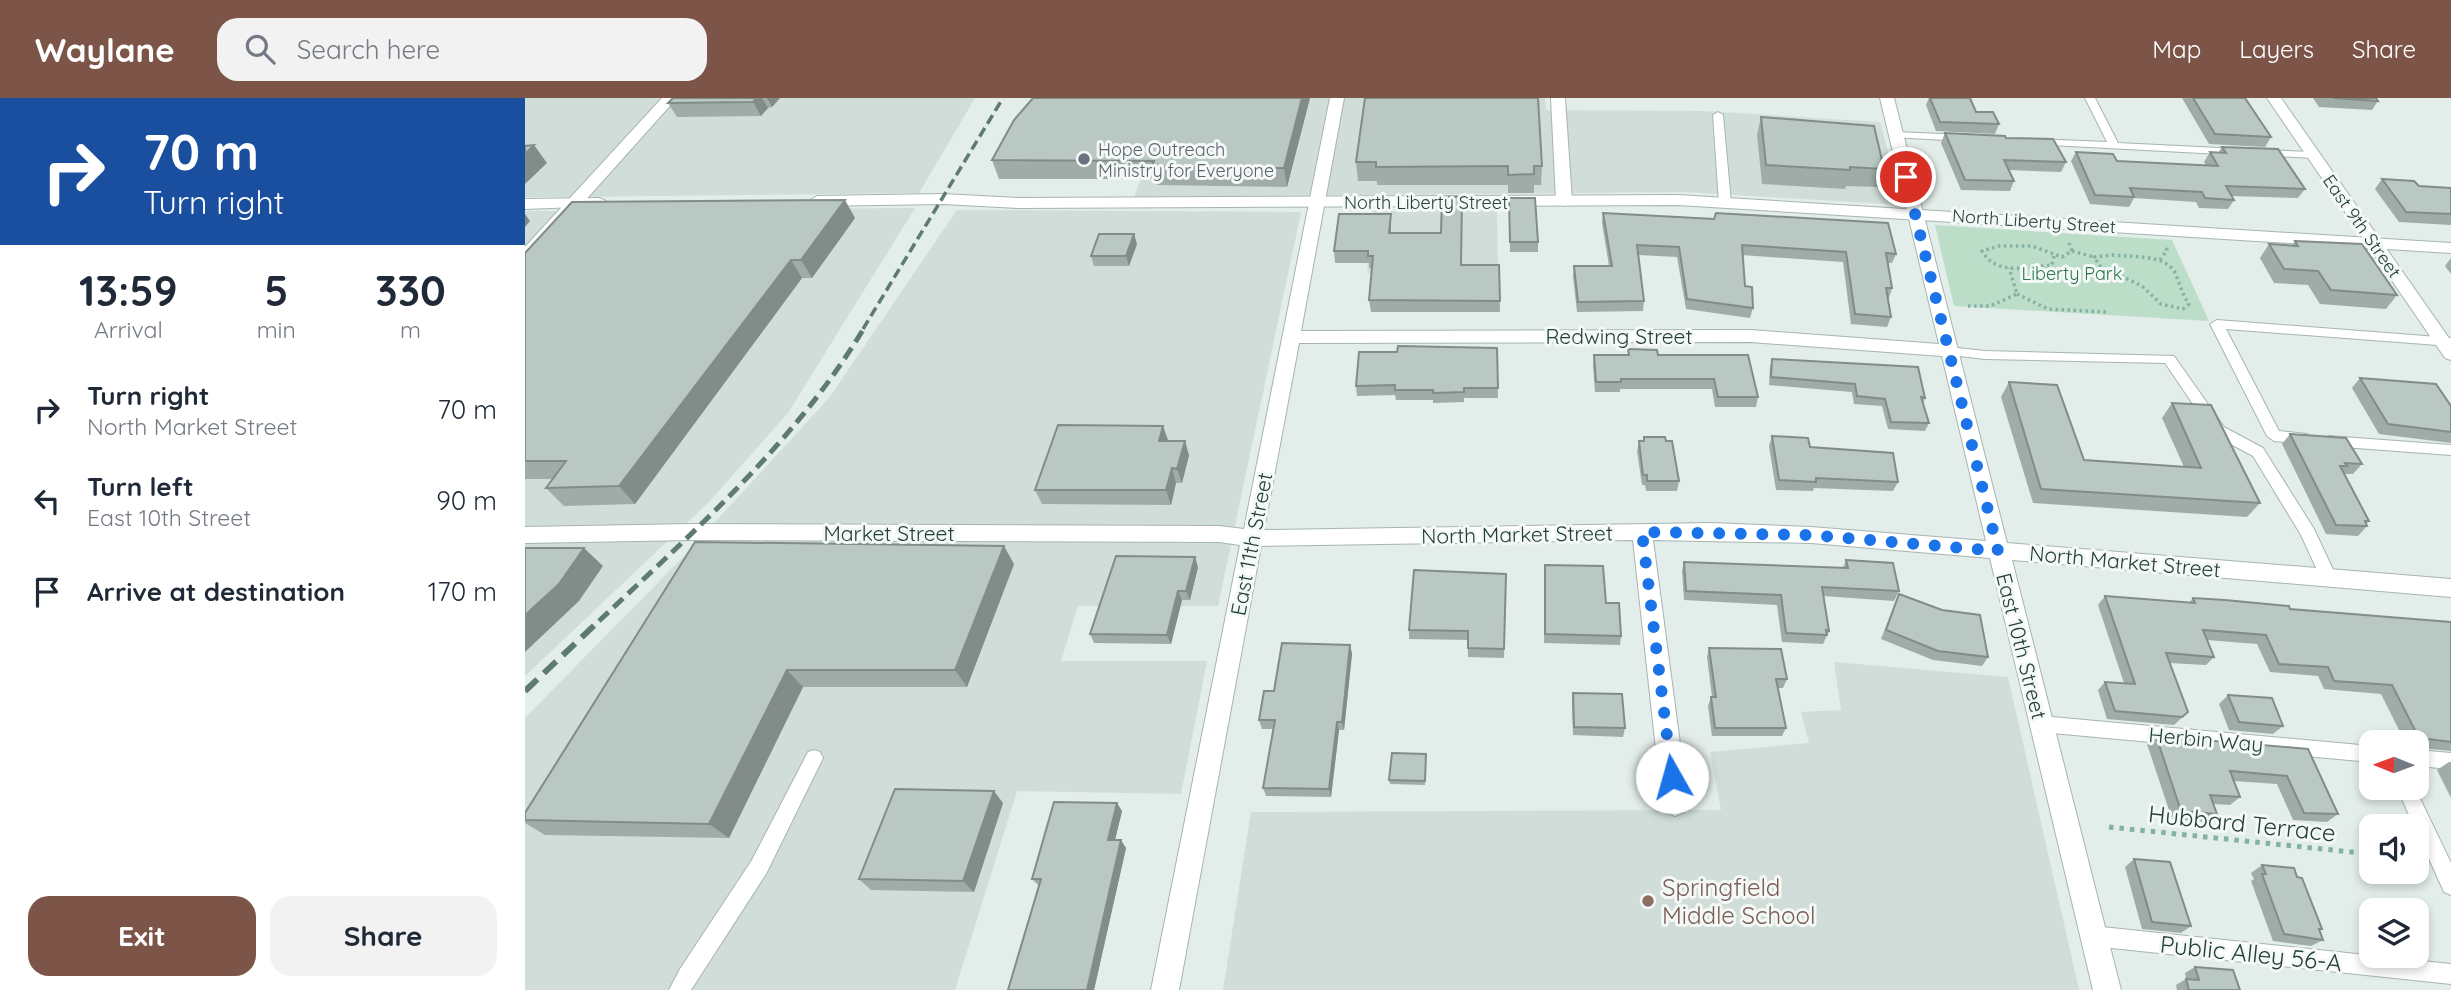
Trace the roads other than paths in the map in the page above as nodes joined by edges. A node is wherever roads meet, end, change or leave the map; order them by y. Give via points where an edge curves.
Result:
1 (670, 98) edge
2 (1337, 98) edge
3 (1558, 98) edge
4 (1887, 98) edge
5 (2090, 98) edge
6 (2274, 98) edge
7 (1718, 115) dead end
8 (1896, 135) junction
9 (1976, 139) edge
10 (2017, 141) edge
11 (2114, 145) junction
12 (2313, 155) junction
13 (806, 201) edge
14 (1564, 201) junction
15 (1725, 202) junction
16 (615, 203) edge
17 (1318, 203) junction
18 (525, 204) edge
19 (574, 204) junction
20 (1916, 214) junction
21 (2374, 243) junction
22 (2451, 248) edge
23 (525, 257) edge
24 (1289, 337) junction
25 (2448, 346) edge
26 (1948, 351) junction
27 (2451, 450) edge
28 (1642, 532) junction
29 (525, 535) edge
30 (1252, 538) junction
31 (1998, 551) junction
32 (2329, 578) junction
33 (2451, 588) edge
34 (2041, 724) junction
35 (2359, 753) edge
36 (814, 758) dead end
37 (2429, 759) edge
38 (2451, 761) edge
39 (2412, 800) edge
40 (1675, 804) dead end
41 (2451, 885) edge
42 (2093, 936) junction
43 (2451, 974) edge
44 (680, 990) edge
45 (1165, 990) edge
46 (2107, 990) edge

1 - 19 street
2 - 17 street, East 11th Street
3 - 14 street
4 - 8 street, East 10th Street
5 - 11 lane
6 - 12 street, East 9th Street
7 - 15 lane
8 - 9 lane
8 - 20 street, East 10th Street
10 - 11 lane
11 - 12 lane
12 - 21 street, East 9th Street
13 - 17 street, North Liberty Street
14 - 15 street, North Liberty Street
14 - 17 street, North Liberty Street
15 - 20 street, North Liberty Street
16 - 19 street
17 - 24 street, East 11th Street
18 - 19 street
19 - 23 street
20 - 21 street, North Liberty Street
20 - 26 street, East 10th Street
21 - 22 street, North Liberty Street
21 - 25 street, East 9th Street
24 - 26 street, Redwing Street via 1751,336
24 - 30 street, East 11th Street
25 - 27 lane via 2217,324 2274,436
26 - 31 street, East 10th Street
26 - 32 lane via 2169,359 2219,431 2258,452 2308,533
28 - 30 street, North Market Street
28 - 31 street, North Market Street via 1811,535
28 - 40 street
29 - 30 street, Market Street via 1219,534
30 - 45 street, East 11th Street
31 - 32 street, North Market Street
31 - 34 street, East 10th Street
32 - 33 street, North Market Street
34 - 35 lane, Herbin Way
34 - 42 street, East 10th Street
36 - 44 lane via 759,867
37 - 38 lane
39 - 41 lane
42 - 43 lane, Public Alley 56-A
42 - 46 street, East 10th Street

